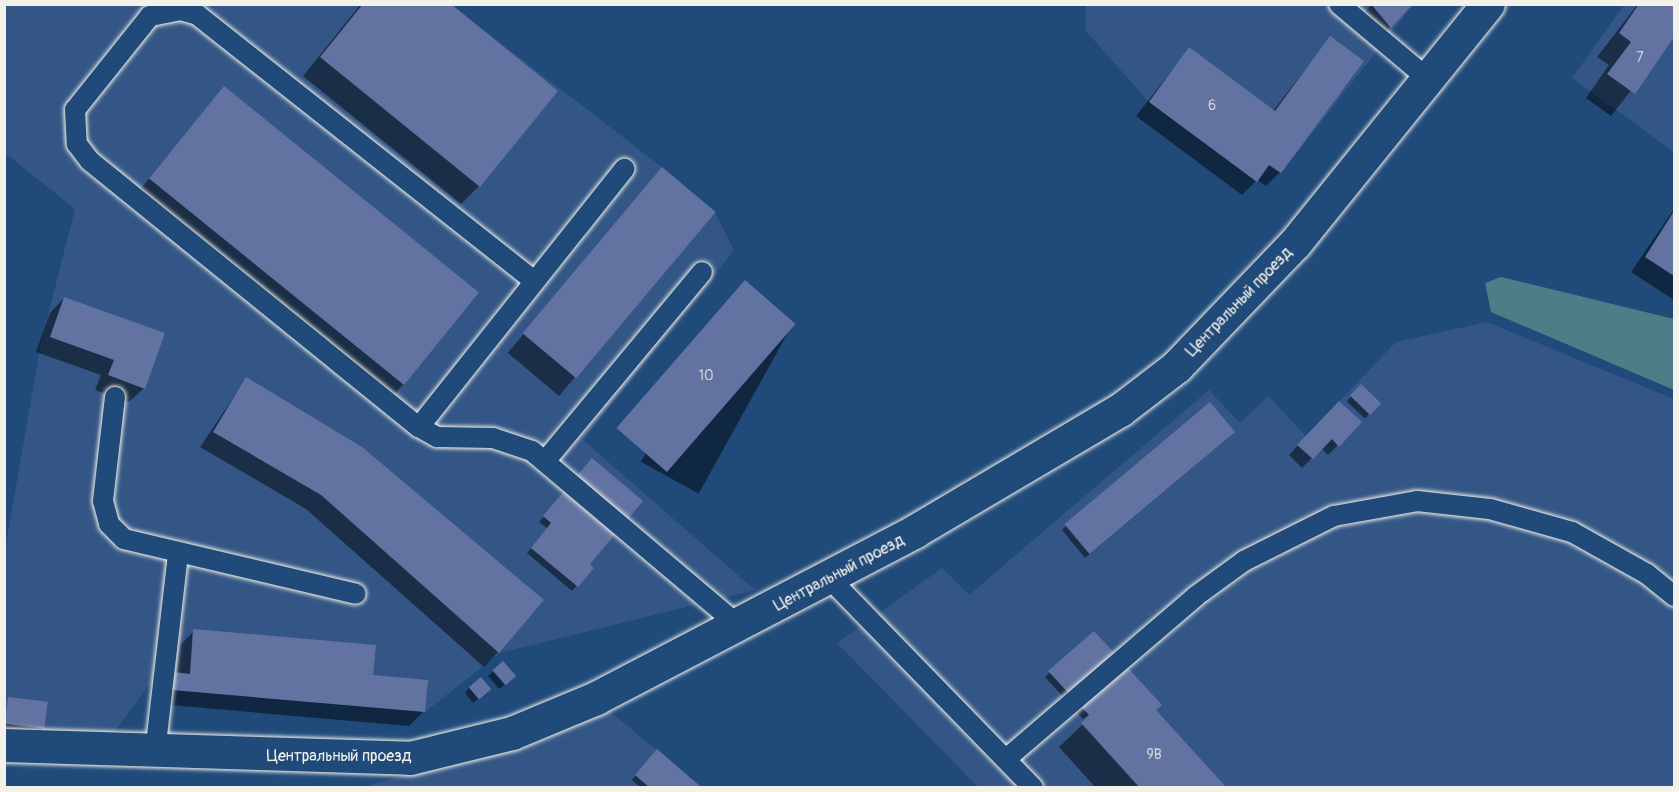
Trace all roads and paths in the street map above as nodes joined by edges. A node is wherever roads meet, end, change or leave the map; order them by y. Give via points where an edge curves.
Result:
1 (1339, 4) edge
2 (1488, 4) edge
3 (1428, 79) junction
4 (624, 169) dead end
5 (702, 272) dead end
6 (533, 280) junction
7 (115, 397) dead end
8 (419, 427) junction
9 (546, 460) junction
10 (177, 554) junction
11 (830, 579) junction
12 (356, 594) dead end
13 (1674, 596) edge
14 (740, 626) junction
15 (4, 745) edge
16 (155, 753) junction
17 (1006, 759) junction
18 (1033, 788) edge

1 - 3 lane
2 - 3 street, Центральный проезд
3 - 11 street, Центральный проезд via 1295,243 1176,367 1048,455
4 - 6 lane
5 - 9 lane
6 - 8 lane
6 - 8 lane via 198,15 181,10 150,16 83,94 73,126 77,144 90,161
7 - 10 lane via 104,512 124,539
8 - 9 lane via 454,440 512,441
9 - 14 lane
10 - 12 lane
10 - 16 lane
11 - 14 street, Центральный проезд
11 - 17 lane
13 - 17 lane via 1647,574 1572,532 1490,509 1417,501 1334,516 1244,561 1196,596
14 - 16 street, Центральный проезд via 551,720 421,755 322,759
15 - 16 street, Центральный проезд
17 - 18 lane

